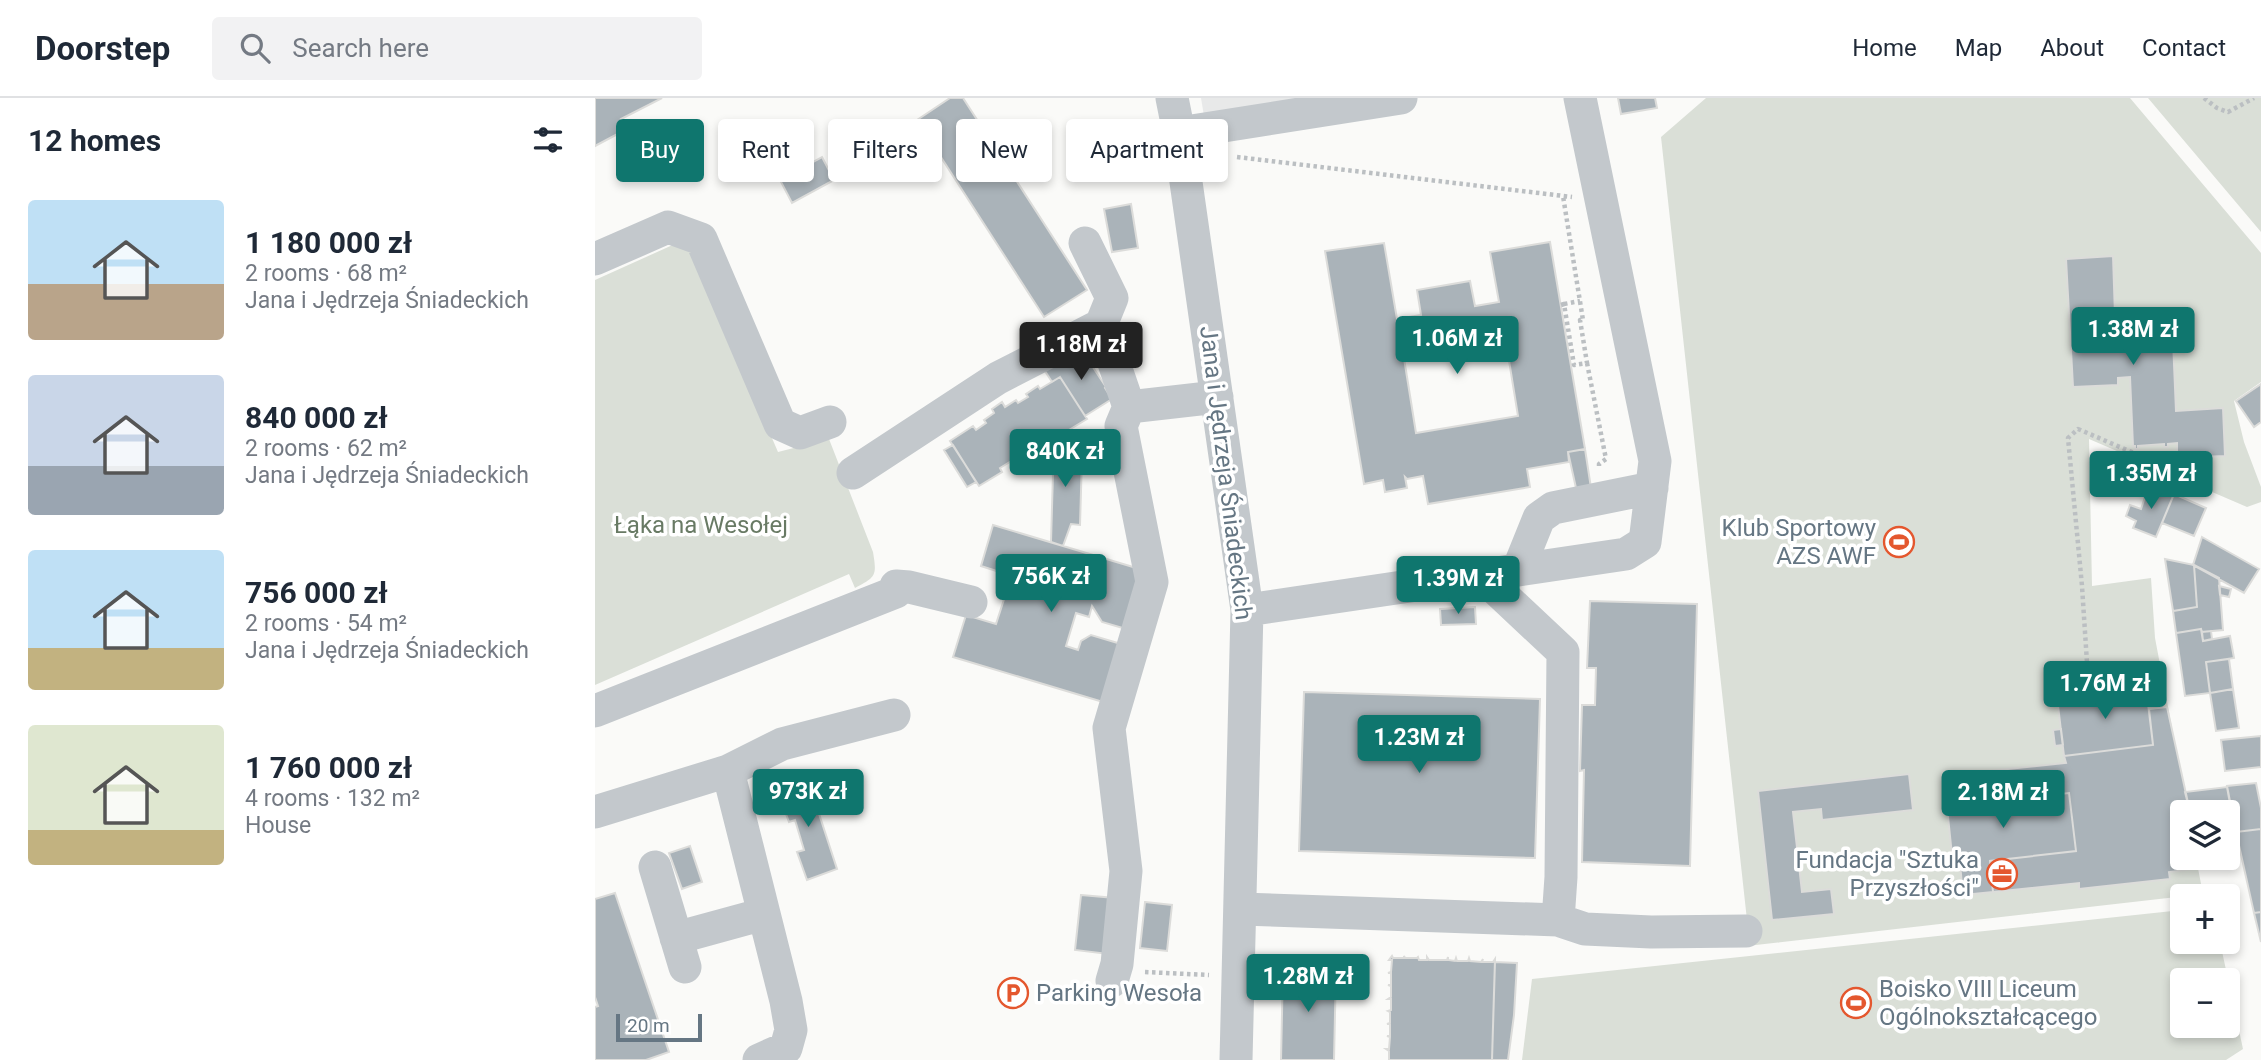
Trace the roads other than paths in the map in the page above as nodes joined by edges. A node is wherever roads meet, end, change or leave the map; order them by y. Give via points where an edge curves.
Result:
1 (1172, 98) edge
2 (1401, 98) edge
3 (1580, 98) edge
4 (1176, 119) edge
5 (1228, 125) edge
6 (1186, 182) edge
7 (1085, 243) dead end
8 (595, 259) edge
9 (1101, 325) junction
10 (1217, 397) junction
11 (1129, 407) junction
12 (830, 422) dead end
13 (853, 473) dead end
14 (1652, 488) junction
15 (1518, 570) junction
16 (1482, 576) junction
17 (971, 602) dead end
18 (1247, 610) junction
19 (595, 711) edge
20 (894, 715) dead end
21 (727, 771) junction
22 (595, 812) edge
23 (655, 867) dead end
24 (1241, 909) junction
25 (764, 914) junction
26 (1558, 920) junction
27 (1746, 932) dead end
28 (1126, 976) road end
29 (759, 1060) edge
30 (1236, 1060) edge

1 - 4 street, Jana i Jędrzeja Śniadeckich
2 - 5 street
3 - 14 street via 1655,461
6 - 10 street, Jana i Jędrzeja Śniadeckich
7 - 9 street via 1112,298
8 - 12 street via 668,227 701,239 780,424 800,433
9 - 11 street
9 - 13 street via 998,378
10 - 11 street
10 - 18 street, Jana i Jędrzeja Śniadeckich
11 - 28 street via 1121,426 1152,582 1109,728 1126,872 1117,964
14 - 15 street via 1553,508 1539,518
14 - 15 street via 1645,542 1626,554
15 - 16 street
16 - 18 street
16 - 26 street via 1563,652
17 - 19 street via 909,587 896,589
18 - 24 street, Jana i Jędrzeja Śniadeckich
20 - 21 street via 782,744
21 - 22 street
21 - 25 street
23 - 25 street via 680,953
24 - 26 street
24 - 30 street, Jana i Jędrzeja Śniadeckich
25 - 29 street via 791,1030 786,1048
26 - 27 street via 1585,929

